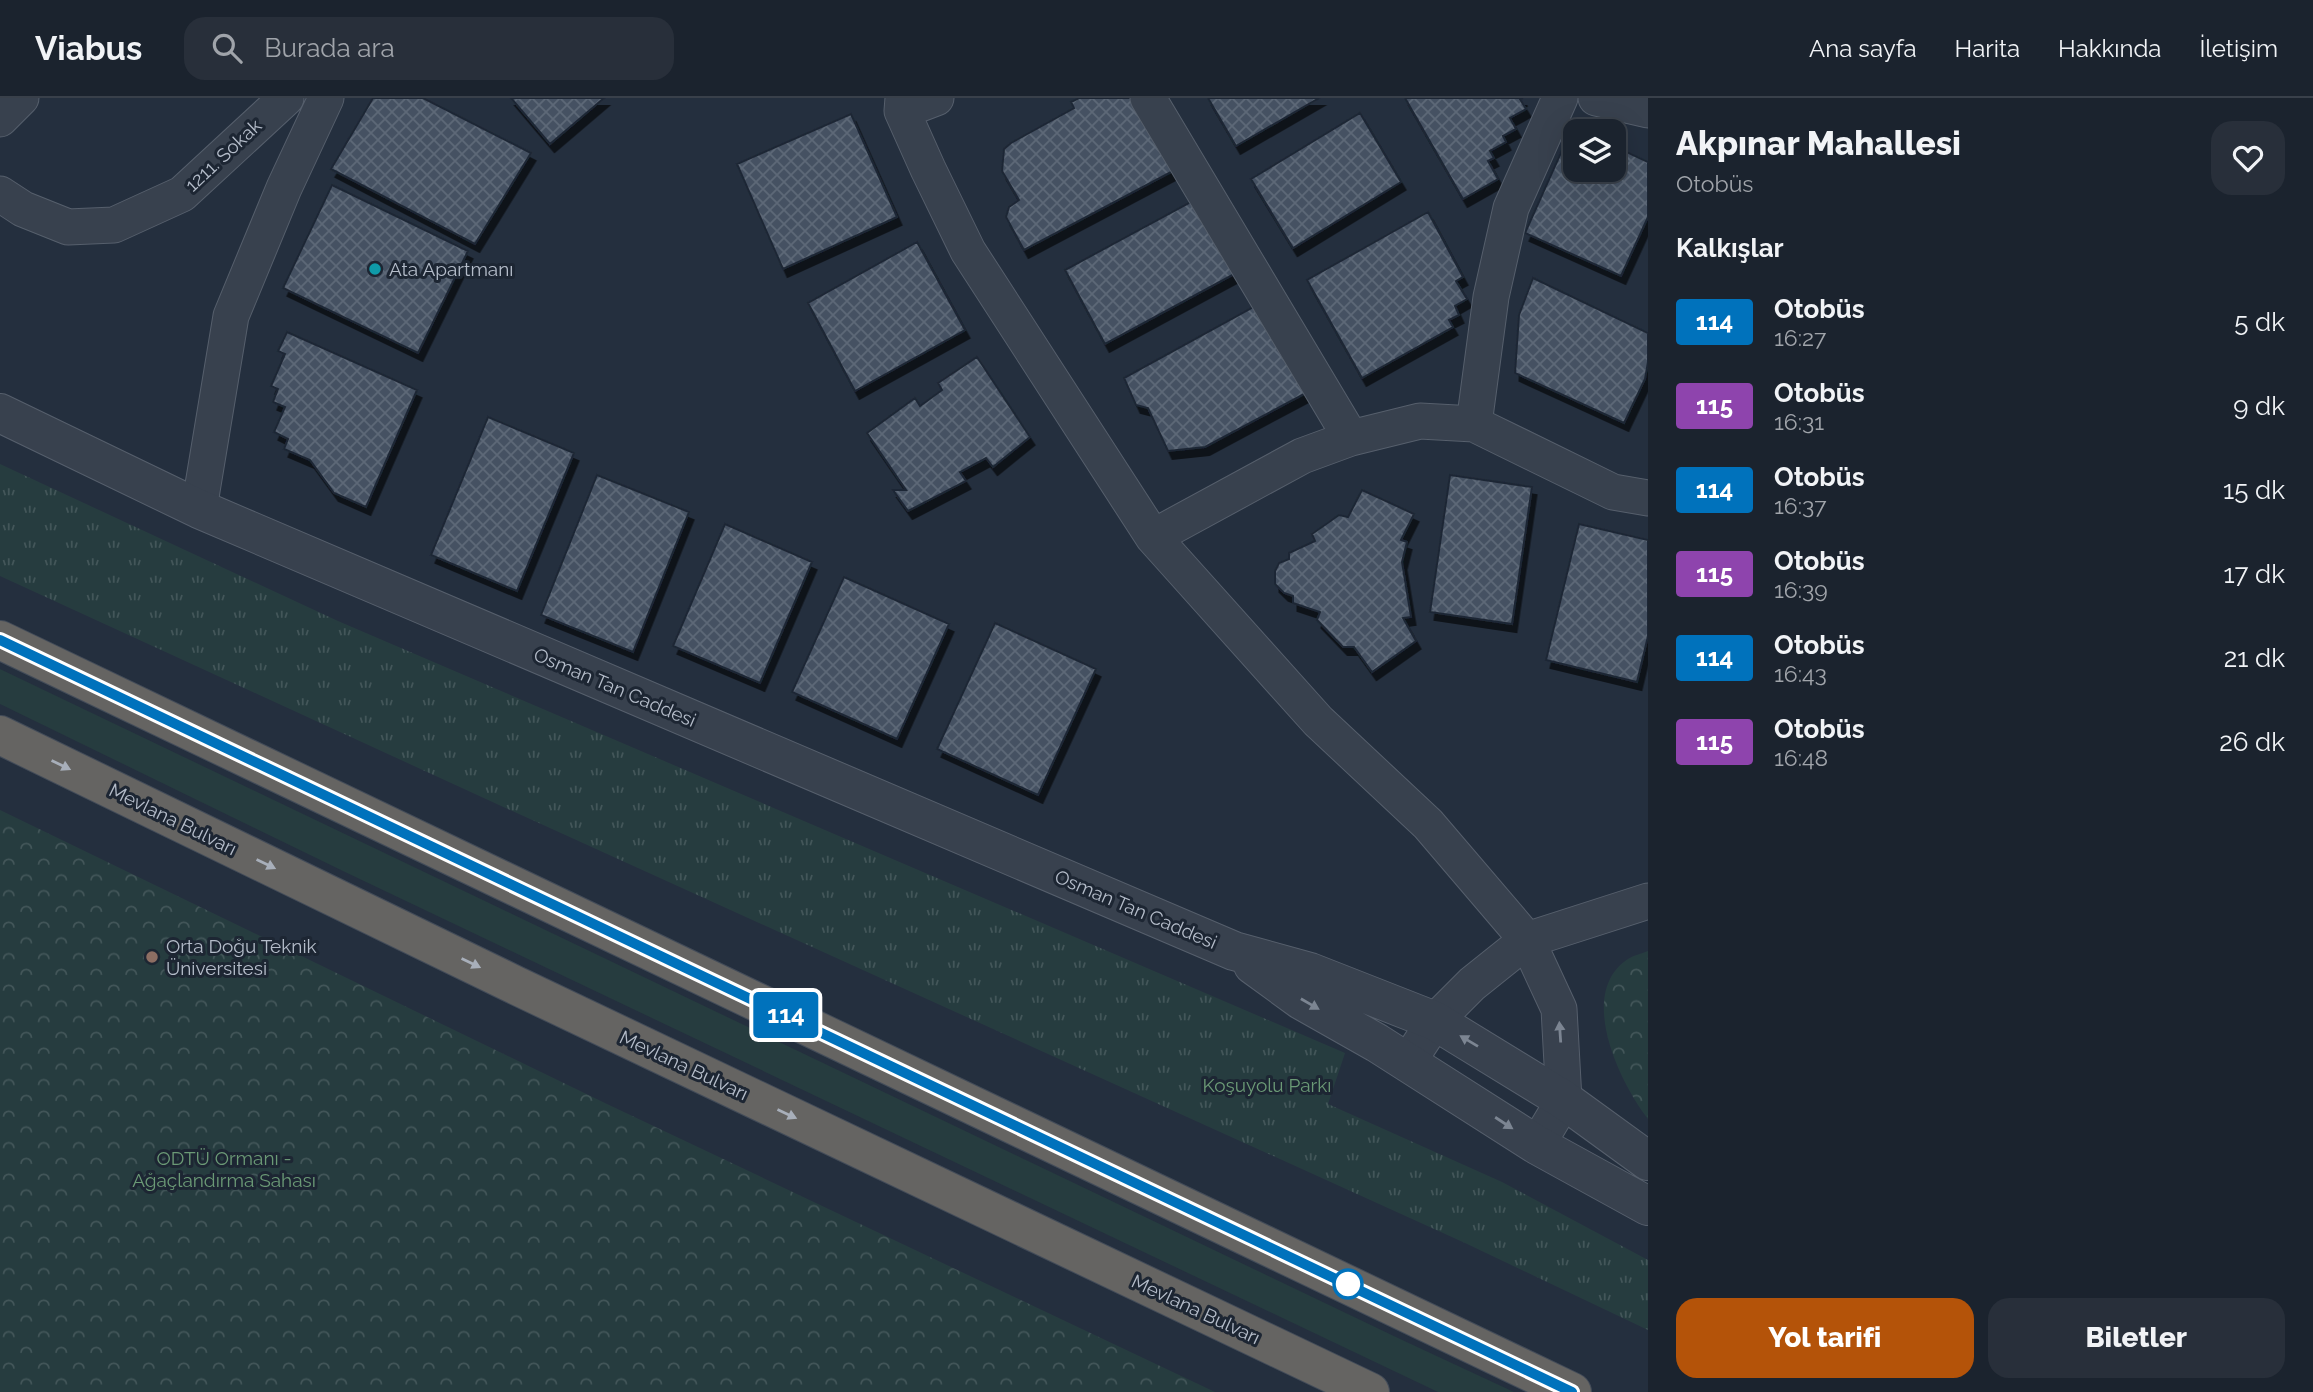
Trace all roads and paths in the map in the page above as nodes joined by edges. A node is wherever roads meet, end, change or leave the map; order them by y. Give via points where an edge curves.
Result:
1 (21, 98) edge
2 (286, 98) edge
3 (326, 98) edge
4 (936, 98) edge
5 (1148, 98) edge
6 (1560, 98) edge
7 (1597, 98) edge
8 (903, 104) edge
9 (1648, 110) edge
10 (0, 119) edge
11 (0, 194) edge
12 (0, 413) edge
13 (1474, 424) junction
14 (1351, 438) junction
15 (1648, 498) edge
16 (199, 509) junction
17 (1153, 537) junction
18 (0, 640) edge
19 (0, 735) edge
20 (1648, 901) edge
21 (1527, 940) junction
22 (1234, 951) junction
23 (1435, 1021) junction
24 (1408, 1062) junction
25 (1564, 1100) junction
26 (1537, 1145) junction
27 (1648, 1161) edge
28 (1648, 1206) edge
29 (1370, 1392) edge
30 (1572, 1392) edge

1 - 10 street
2 - 11 street, 1211. Sokak via 182,194 114,225 68,227
3 - 16 street via 231,316
4 - 8 street
5 - 14 street
6 - 13 street via 1511,208 1491,297
7 - 9 street
8 - 17 street via 968,251
12 - 16 street, Osman Tan Caddesi
13 - 14 street via 1420,421
13 - 15 street via 1613,492
14 - 17 street via 1302,456
16 - 22 street, Osman Tan Caddesi
17 - 21 street via 1318,721 1428,824
18 - 30 highway
19 -> 29 highway, Mevlana Bulvarı
20 - 21 street
21 - 23 street
25 -> 21 street via 1559,1009
22 - 23 street, Osman Tan Caddesi via 1310,972
22 -> 24 street, Osman Tan Caddesi via 1301,1000
23 - 24 street
25 -> 23 street, Osman Tan Caddesi
24 -> 26 street, Osman Tan Caddesi
25 - 26 street
25 - 27 street, Osman Tan Caddesi
26 - 28 street, Osman Tan Caddesi

